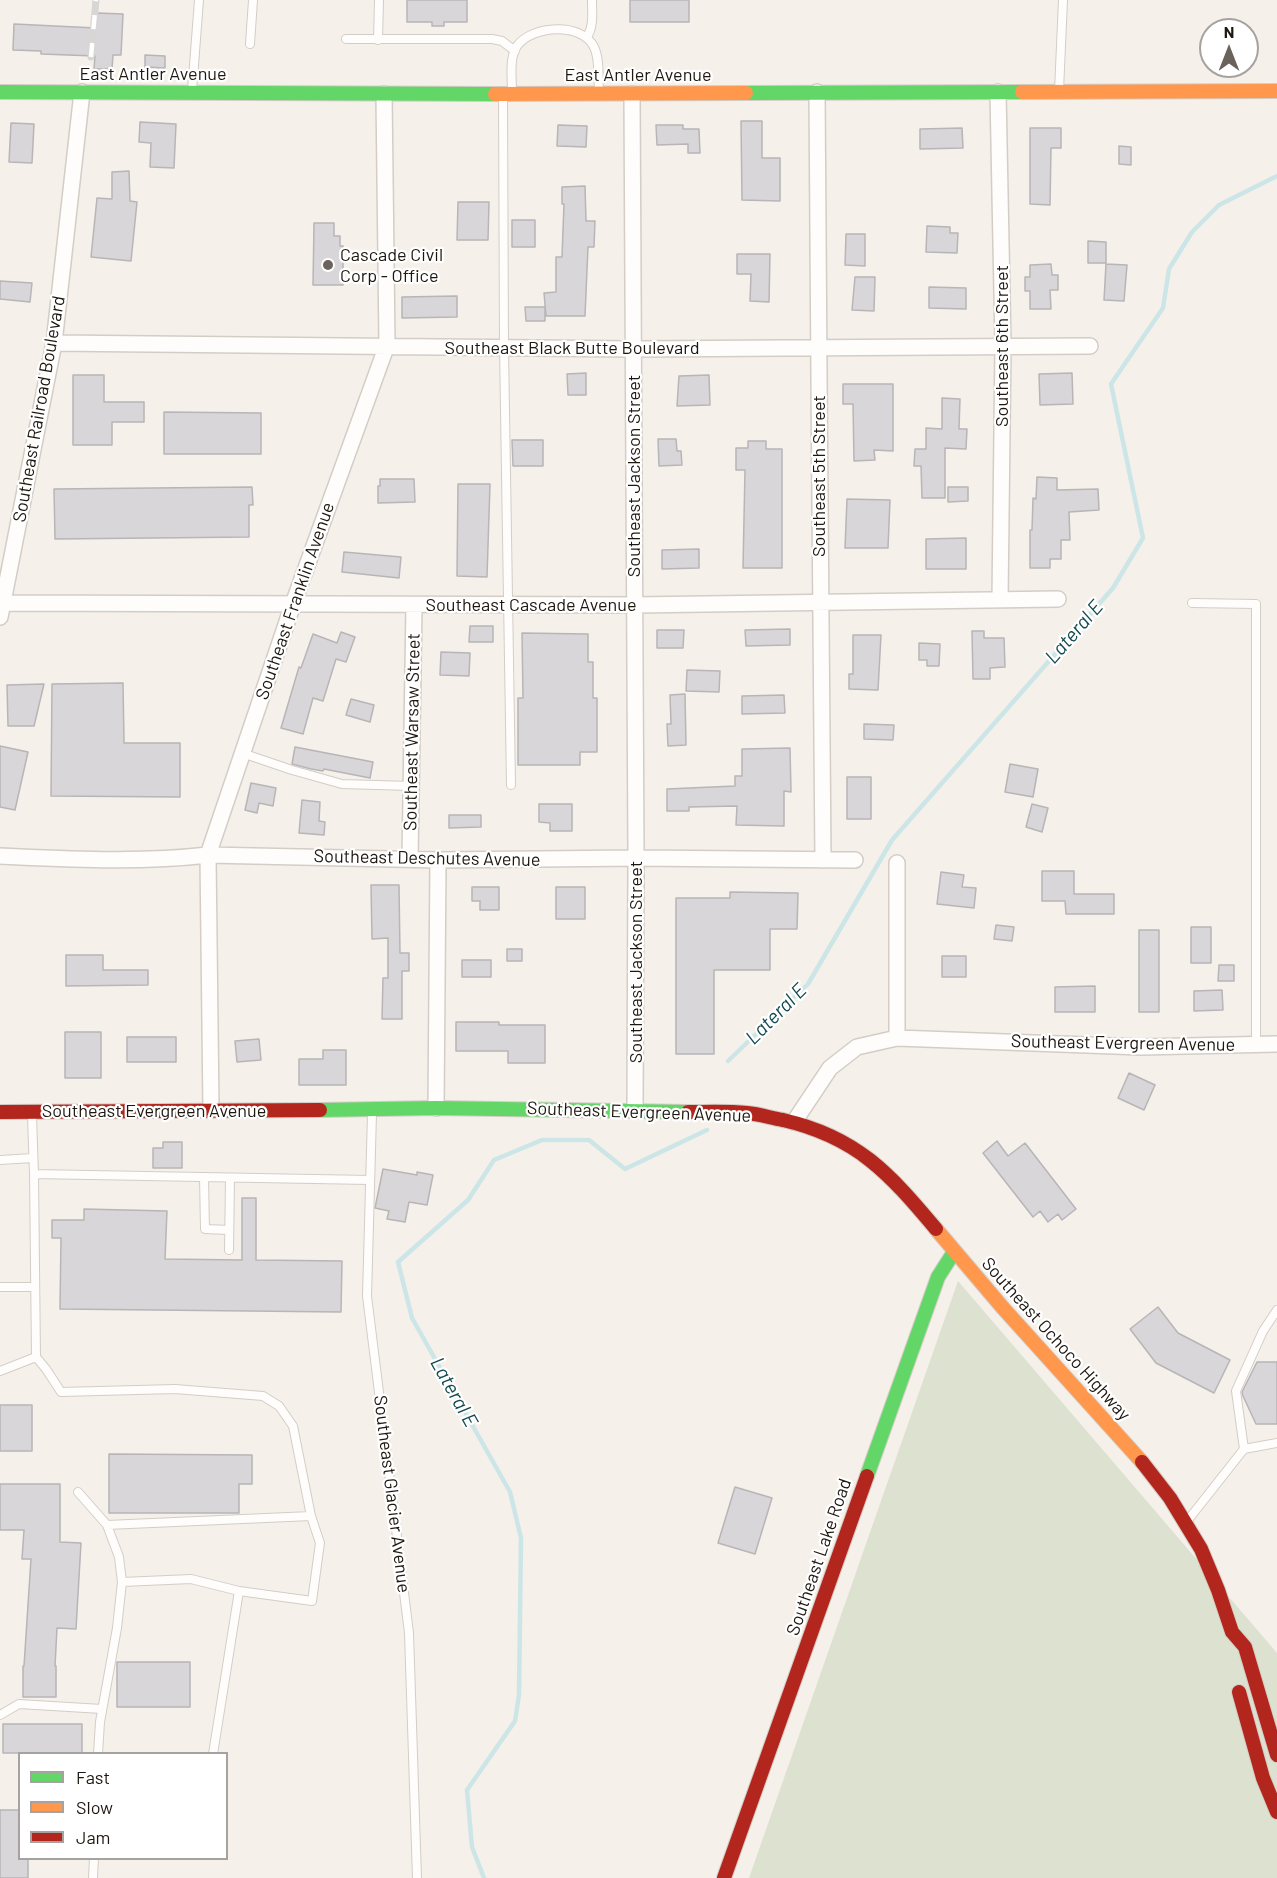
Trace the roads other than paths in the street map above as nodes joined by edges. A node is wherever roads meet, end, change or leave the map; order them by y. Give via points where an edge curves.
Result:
1 (199, 0) edge
2 (253, 0) edge
3 (379, 0) edge
4 (592, 0) edge
5 (1063, 0) edge
6 (587, 37) junction
7 (346, 39) dead end
8 (378, 40) junction
9 (249, 44) dead end
10 (515, 51) junction
11 (1277, 91) edge
12 (0, 92) edge
13 (81, 92) junction
14 (192, 92) junction
15 (817, 92) junction
16 (998, 92) junction
17 (1059, 92) junction
18 (384, 94) junction
19 (507, 94) junction
20 (599, 94) junction
21 (632, 94) junction
22 (54, 343) junction
23 (387, 345) junction
24 (1003, 345) junction
25 (1090, 346) dead end
26 (820, 347) junction
27 (504, 348) junction
28 (633, 349) junction
29 (1058, 599) dead end
30 (1000, 600) junction
31 (819, 602) junction
32 (1192, 603) dead end
33 (293, 604) junction
34 (509, 605) junction
35 (635, 605) junction
36 (414, 606) junction
37 (2, 610) edge
38 (242, 753) junction
39 (511, 785) dead end
40 (411, 786) junction
41 (208, 855) junction
42 (0, 856) edge
43 (636, 858) junction
44 (410, 859) junction
45 (438, 860) junction
46 (823, 860) junction
47 (855, 860) dead end
48 (897, 863) dead end
49 (897, 1038) junction
50 (1277, 1044) edge
51 (1256, 1045) junction
52 (436, 1108) junction
53 (211, 1110) junction
54 (372, 1110) junction
55 (31, 1111) junction
56 (635, 1111) junction
57 (0, 1112) edge
58 (794, 1122) junction
59 (33, 1158) junction
60 (0, 1160) edge
61 (34, 1174) junction
62 (204, 1177) junction
63 (230, 1178) junction
64 (370, 1180) junction
65 (229, 1230) junction
66 (229, 1250) dead end
67 (954, 1252) junction
68 (0, 1287) edge
69 (34, 1287) junction
70 (1277, 1310) edge
71 (36, 1357) junction
72 (0, 1371) edge
73 (1277, 1443) edge
74 (1244, 1449) junction
75 (78, 1492) dead end
76 (311, 1516) junction
77 (1186, 1523) junction
78 (106, 1525) junction
79 (122, 1582) junction
80 (238, 1591) junction
81 (1232, 1632) junction
82 (1228, 1652) dead end
83 (1237, 1684) dead end
84 (102, 1709) junction
85 (0, 1715) edge
86 (98, 1752) edge
87 (213, 1752) edge
88 (1277, 1755) edge
89 (1277, 1812) edge
90 (94, 1860) edge
91 (93, 1878) edge
92 (417, 1878) edge
93 (724, 1878) edge

1 - 14 lane
2 - 9 lane
3 - 8 lane
4 - 6 lane via 591,31
5 - 17 lane
6 - 10 lane via 568,30 549,30 524,39
6 - 20 lane via 597,53
7 - 8 lane
8 - 10 lane via 492,39
10 - 19 lane
11 - 17 main road, East Antler Avenue
12 - 13 main road, East Antler Avenue
13 - 14 main road, East Antler Avenue
13 - 22 street, Southeast Railroad Boulevard
14 - 18 main road, East Antler Avenue
15 - 16 main road, East Antler Avenue
15 - 21 main road, East Antler Avenue
15 - 26 street, Southeast 5th Street
16 - 17 main road, East Antler Avenue
16 - 24 street, Southeast 6th Street
18 - 19 main road, East Antler Avenue
18 - 23 street, Southeast Franklin Avenue
19 - 20 main road, East Antler Avenue
19 - 27 lane
20 - 21 main road, East Antler Avenue
21 - 28 street, Southeast Jackson Street
22 - 23 street, Southeast Black Butte Boulevard
22 - 37 street, Southeast Railroad Boulevard
23 - 27 street, Southeast Black Butte Boulevard
23 - 33 street, Southeast Franklin Avenue
24 - 25 street, Southeast Black Butte Boulevard
24 - 26 street, Southeast Black Butte Boulevard
24 - 30 street, Southeast 6th Street
26 - 28 street, Southeast Black Butte Boulevard
26 - 31 street, Southeast 5th Street
27 - 28 street, Southeast Black Butte Boulevard
27 - 34 lane
28 - 35 street, Southeast Jackson Street
29 - 30 street, Southeast Cascade Avenue
30 - 31 street, Southeast Cascade Avenue
31 - 35 street, Southeast Cascade Avenue
31 - 46 street, Southeast 5th Street
32 - 51 lane via 1256,604
33 - 36 street, Southeast Cascade Avenue
33 - 37 street, Southeast Cascade Avenue
33 - 38 street, Southeast Franklin Avenue
34 - 35 street, Southeast Cascade Avenue
34 - 36 street, Southeast Cascade Avenue
34 - 39 lane
35 - 43 street, Southeast Jackson Street
36 - 40 street, Southeast Warsaw Street
38 - 40 lane via 342,784
38 - 41 street, Southeast Franklin Avenue
40 - 44 street, Southeast Warsaw Street
41 - 42 street, Southeast Deschutes Avenue via 94,860
41 - 44 street, Southeast Deschutes Avenue
41 - 53 street, Southeast Franklin Avenue
43 - 45 street, Southeast Deschutes Avenue
43 - 46 street, Southeast Deschutes Avenue
43 - 56 street, Southeast Jackson Street
44 - 45 street, Southeast Deschutes Avenue
45 - 52 street
46 - 47 street, Southeast Deschutes Avenue
48 - 49 street
49 - 51 street, Southeast Evergreen Avenue via 1141,1047
49 - 58 street, Southeast Evergreen Avenue via 857,1047 830,1068
50 - 51 street, Southeast Evergreen Avenue
52 - 54 main road, Southeast Evergreen Avenue
52 - 56 main road, Southeast Evergreen Avenue
53 - 54 main road, Southeast Evergreen Avenue
53 - 55 main road, Southeast Evergreen Avenue
54 - 64 lane, Southeast Glacier Avenue
55 - 57 main road, Southeast Evergreen Avenue
55 - 59 lane
56 - 58 main road, Southeast Evergreen Avenue via 747,1113
58 - 67 main road, Southeast Ochoco Highway via 860,1151 888,1175
59 - 60 lane
59 - 61 lane
61 - 62 lane
61 - 69 lane
62 - 63 lane
62 - 65 lane via 205,1229
63 - 64 lane
63 - 65 lane
64 - 92 lane, Southeast Glacier Avenue via 367,1296 409,1633
65 - 66 lane
67 - 77 main road, Southeast Ochoco Highway via 1151,1472
67 - 93 main road, Southeast Lake Road via 938,1277
68 - 69 lane
69 - 71 lane
70 - 74 lane via 1263,1330 1236,1391
71 - 72 lane
71 - 76 lane via 61,1392 175,1389 263,1396 279,1406 293,1426
73 - 74 lane
74 - 77 lane
75 - 78 lane
76 - 78 lane
76 - 80 lane via 320,1543 312,1601
77 - 81 main road, Southeast Ochoco Highway via 1202,1549
78 - 79 lane via 119,1557
79 - 80 lane via 191,1579
79 - 84 lane
80 - 87 lane
81 - 82 main road, Southeast Ochoco Highway
81 - 88 main road, Southeast Ochoco Highway via 1245,1647
83 - 89 main road via 1263,1778
84 - 85 lane via 19,1704
84 - 86 lane
90 - 91 lane

